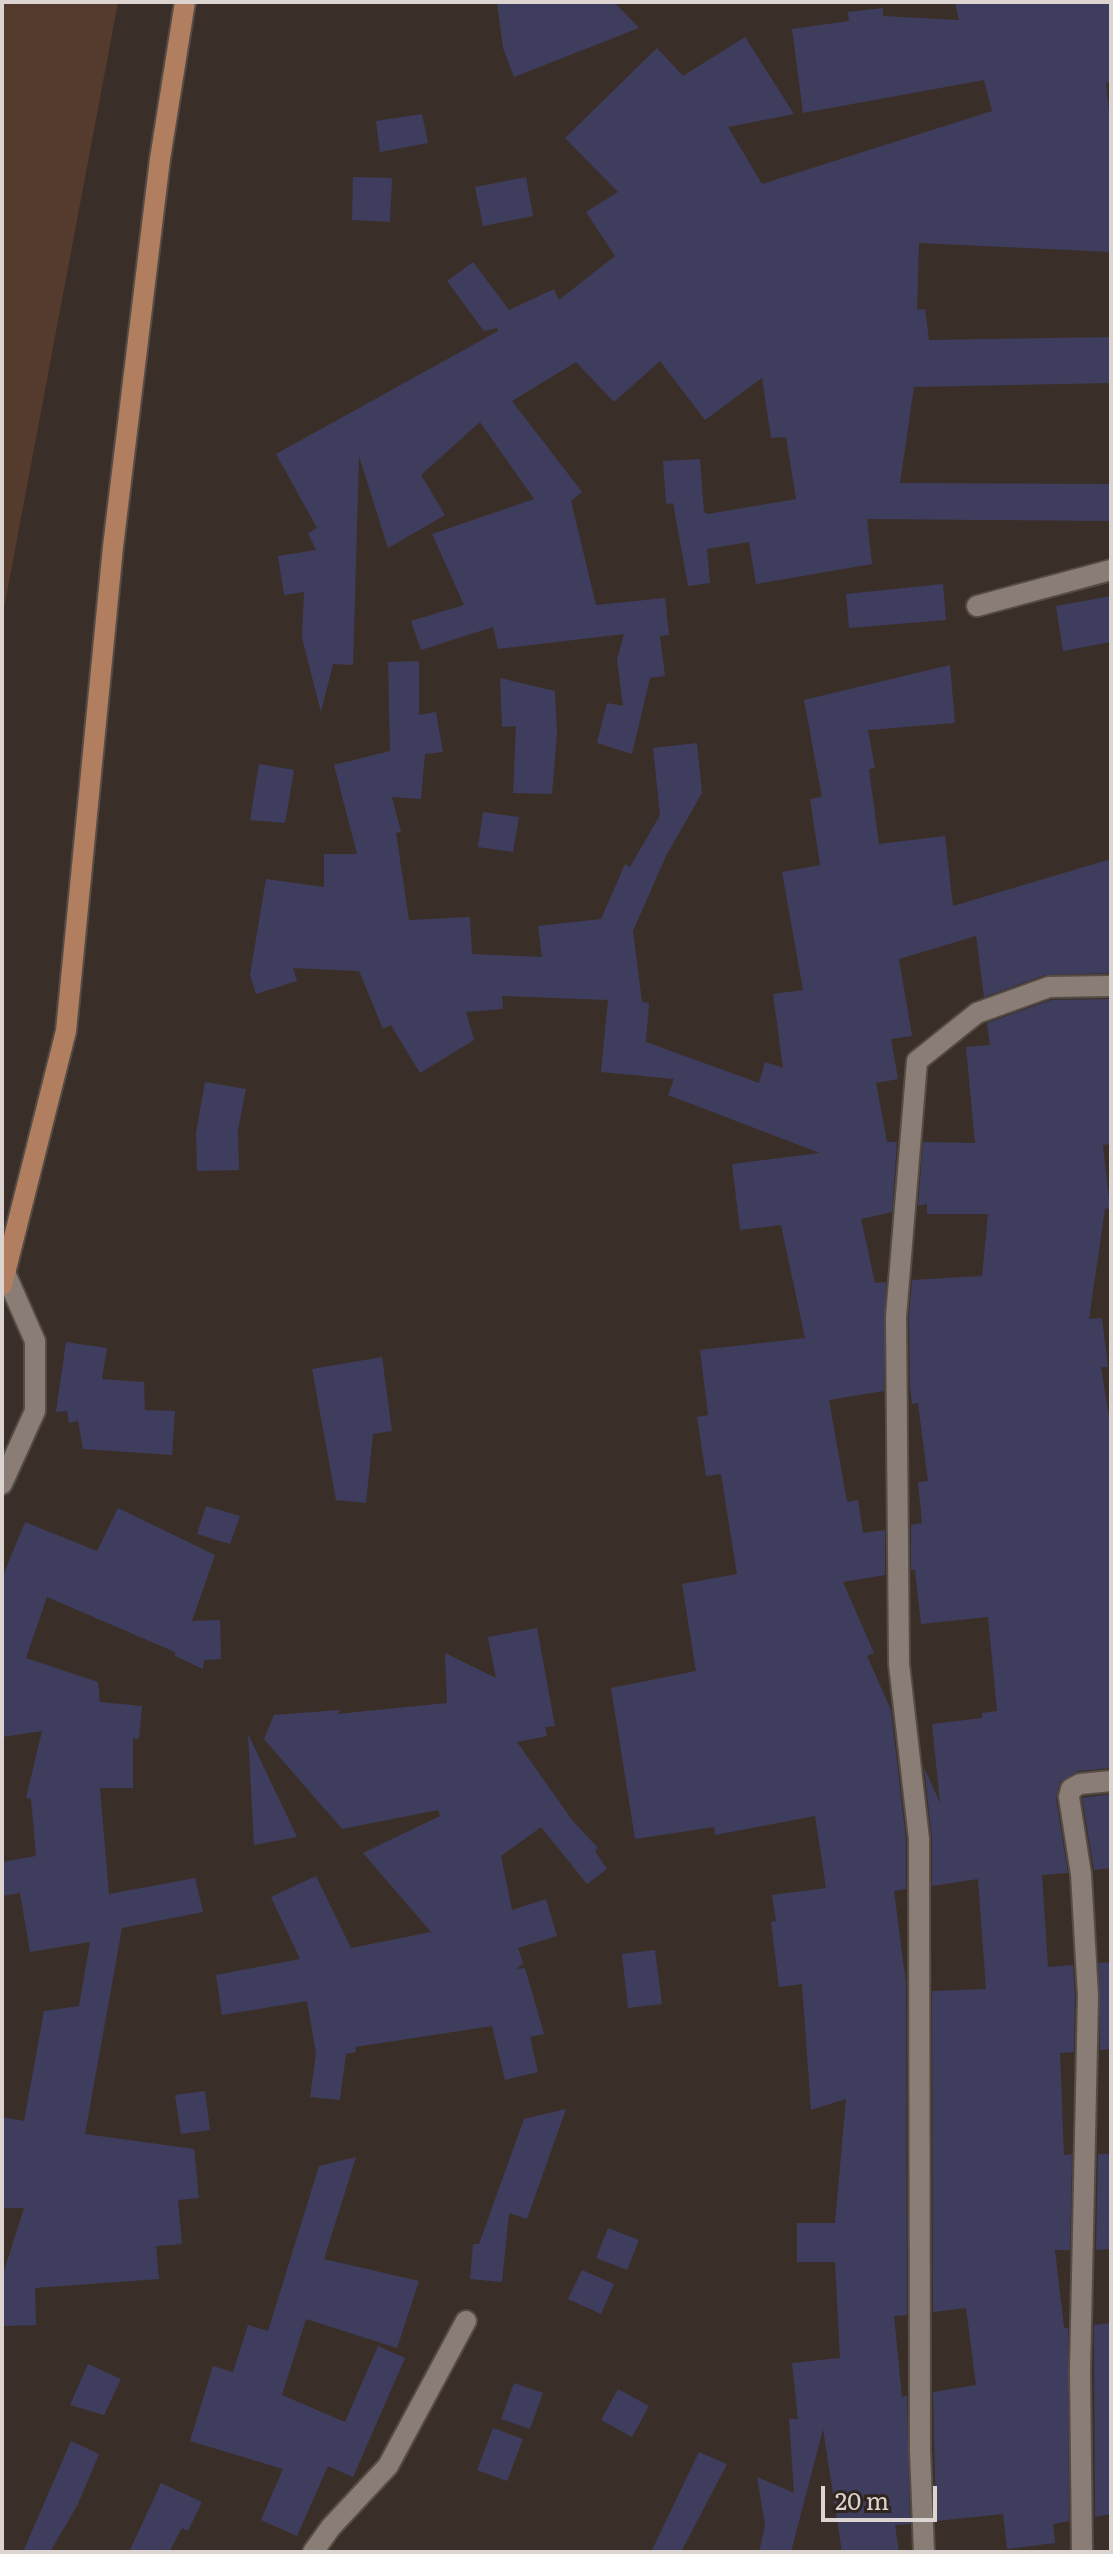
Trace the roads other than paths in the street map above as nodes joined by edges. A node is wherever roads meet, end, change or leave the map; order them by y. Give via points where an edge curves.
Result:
1 (185, 2) edge
2 (1111, 570) edge
3 (977, 606) dead end
4 (1111, 986) edge
5 (4, 1280) edge
6 (2, 1484) edge
7 (1111, 1781) edge
8 (466, 2321) dead end
9 (313, 2552) edge
10 (924, 2552) edge
11 (1082, 2552) edge

1 - 5 main road via 160,159 113,547 66,1031
2 - 3 street
4 - 10 street via 1049,987 977,1013 917,1061 896,1333 899,1664 919,1839
5 - 6 street via 35,1341 35,1411
7 - 11 street via 1080,1784 1069,1797 1081,1874 1088,1996
8 - 9 street via 388,2466

